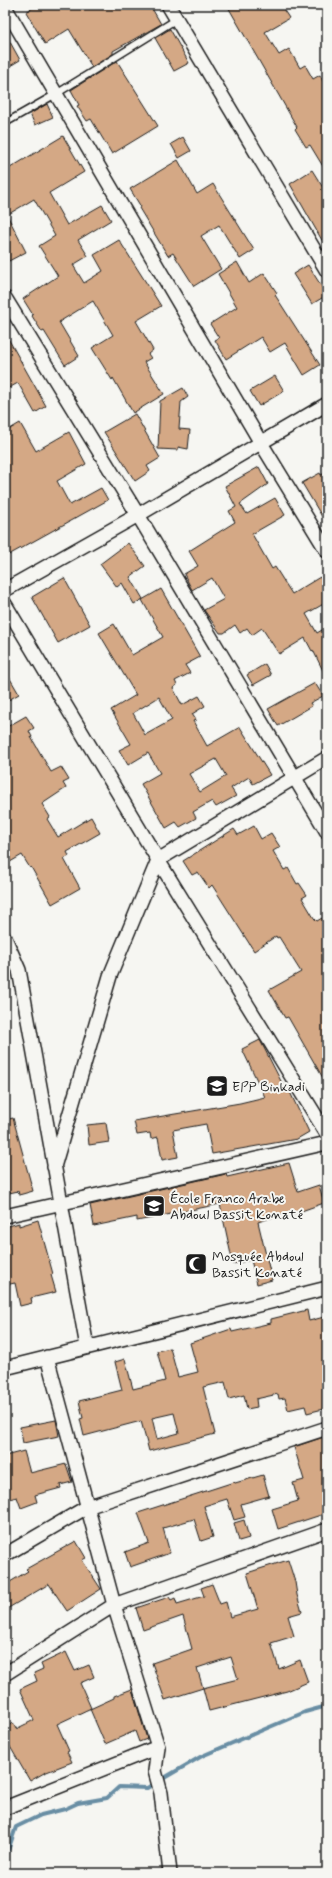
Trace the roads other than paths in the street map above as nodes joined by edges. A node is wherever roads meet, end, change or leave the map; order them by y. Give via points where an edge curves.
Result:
1 (168, 5) edge
2 (5, 7) edge
3 (177, 19) junction
4 (56, 94) junction
5 (5, 123) edge
6 (327, 271) edge
7 (5, 298) edge
8 (327, 404) edge
9 (261, 443) junction
10 (138, 515) junction
11 (327, 551) edge
12 (5, 590) edge
13 (5, 604) edge
14 (327, 758) edge
15 (295, 777) junction
16 (327, 832) edge
17 (158, 860) junction
18 (5, 938) edge
19 (327, 1134) edge
20 (327, 1143) edge
21 (54, 1167) junction
22 (60, 1203) junction
23 (5, 1216) edge
24 (327, 1288) edge
25 (87, 1347) junction
26 (47, 1357) junction
27 (5, 1368) edge
28 (327, 1428) edge
29 (88, 1506) junction
30 (327, 1530) edge
31 (5, 1555) edge
32 (114, 1605) junction
33 (5, 1674) edge
34 (158, 1747) junction
35 (5, 1808) edge
36 (170, 1873) edge

1 - 3 street
2 - 4 street
3 - 4 lane
3 - 6 street
4 - 5 lane
4 - 9 street
7 - 10 street
8 - 9 street
9 - 10 street
9 - 11 street
10 - 12 street
10 - 15 street
13 - 17 street
14 - 15 street
15 - 16 street
15 - 17 street
17 - 19 street
17 - 21 street via 110,976
18 - 21 street via 19,970
20 - 22 street
21 - 22 street
22 - 23 street
22 - 25 street
24 - 25 street
25 - 26 street
26 - 27 street
26 - 29 street
28 - 29 street
29 - 31 street
29 - 32 street
30 - 32 street
32 - 33 street
32 - 34 street
34 - 35 street
34 - 36 street via 155,1771 162,1793

